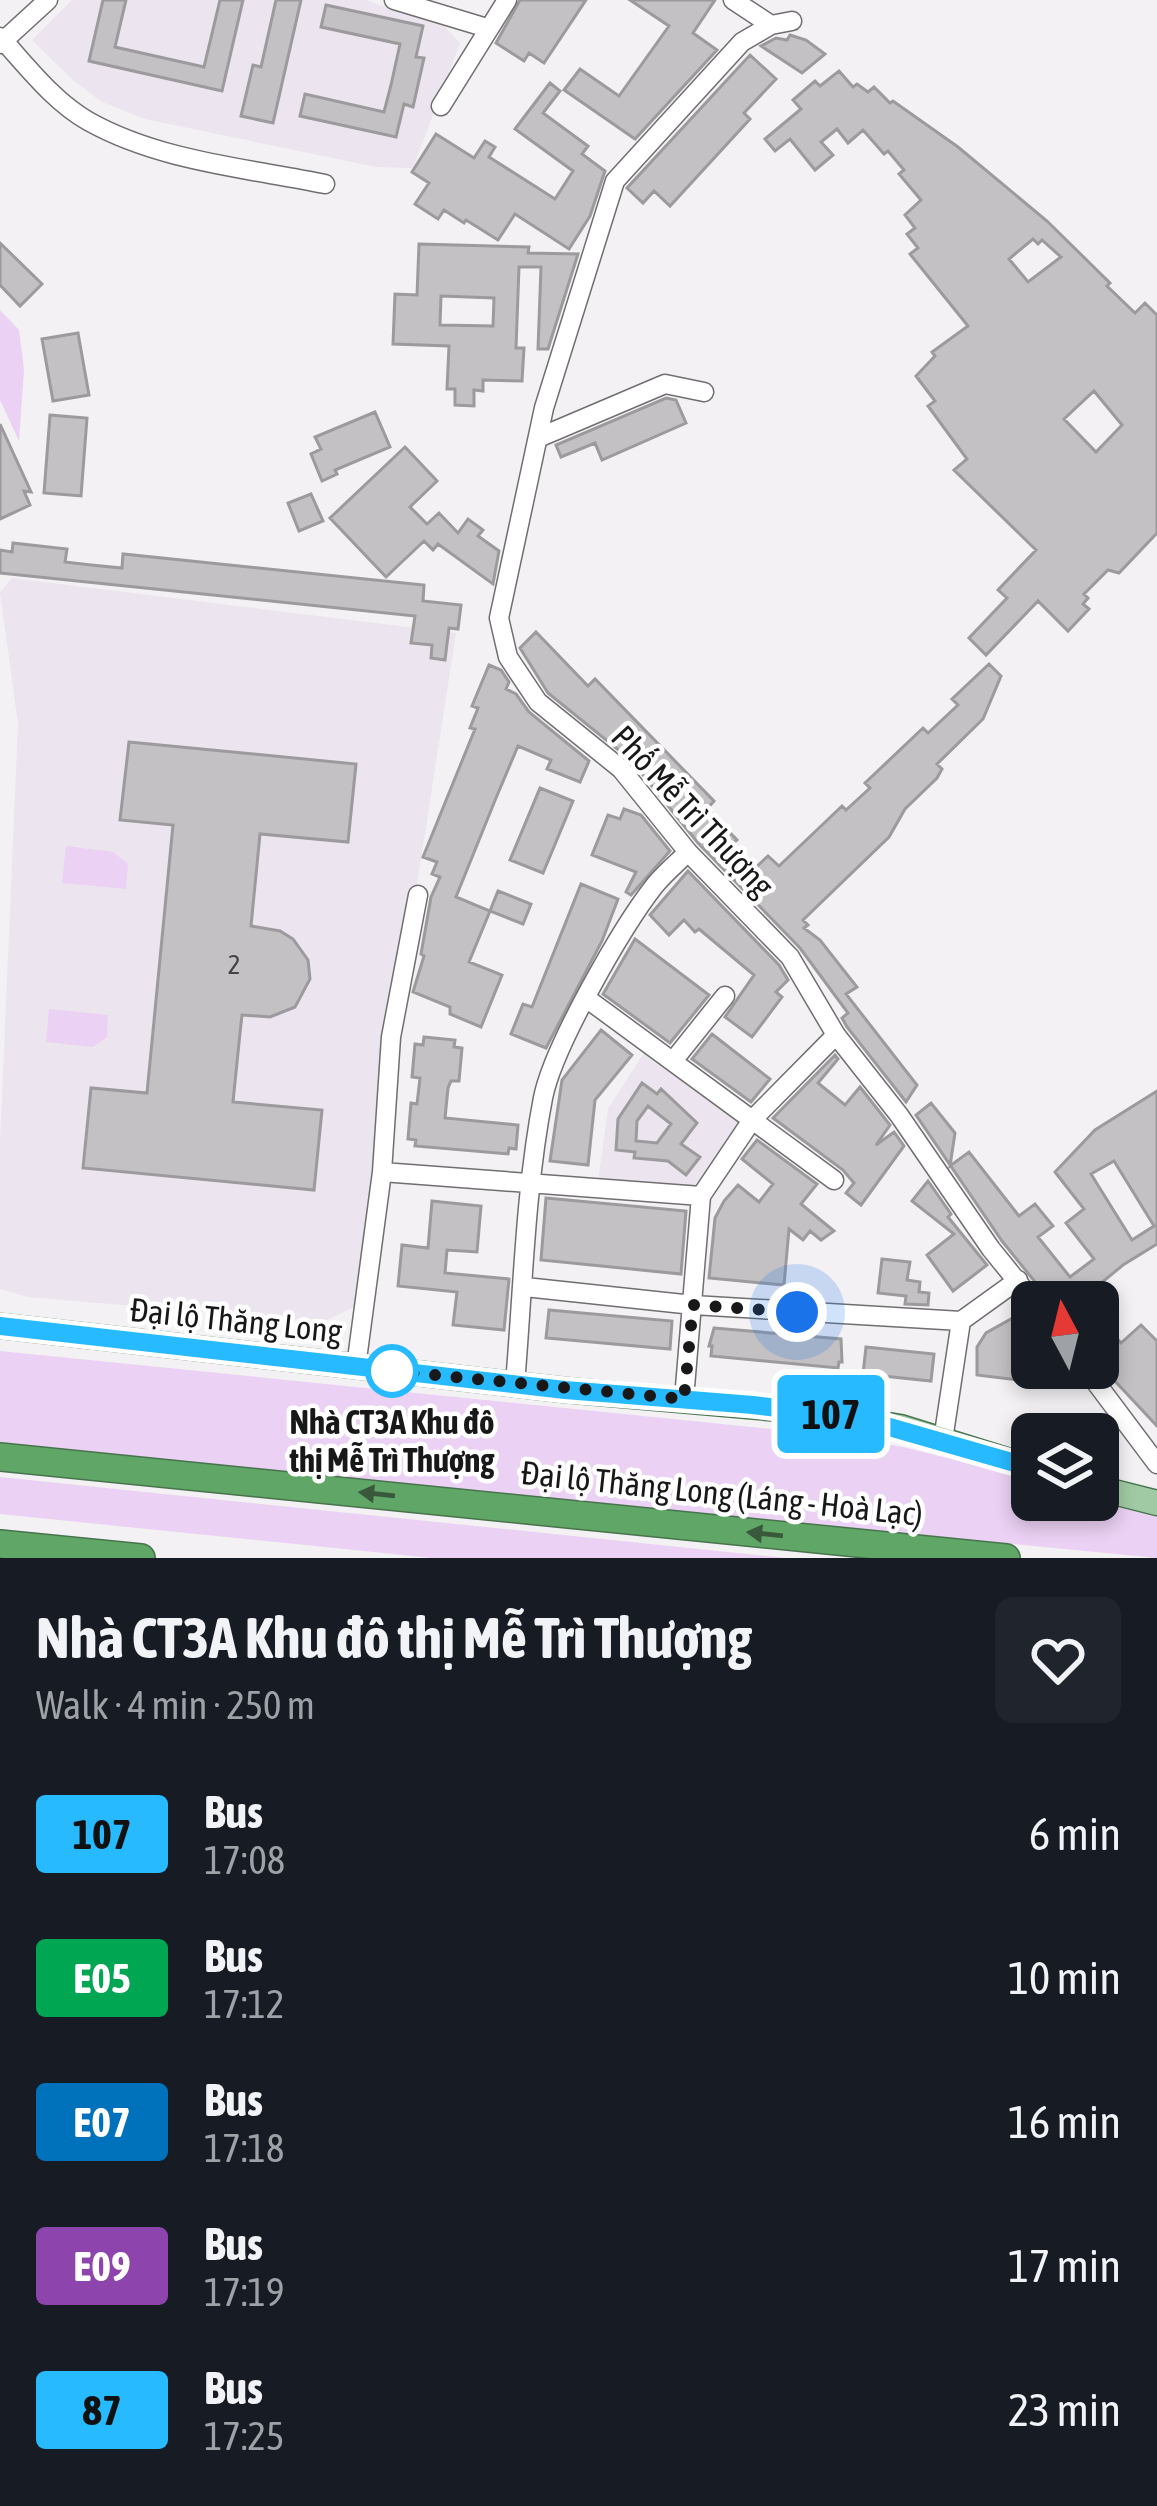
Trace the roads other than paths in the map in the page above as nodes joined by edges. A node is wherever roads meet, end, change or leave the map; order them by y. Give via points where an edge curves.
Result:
1 (48, 0) edge
2 (394, 0) edge
3 (506, 0) edge
4 (733, 0) edge
5 (792, 21) dead end
6 (771, 25) junction
7 (487, 28) junction
8 (1, 40) edge
9 (441, 106) dead end
10 (325, 184) dead end
11 (704, 392) dead end
12 (538, 438) junction
13 (688, 852) junction
14 (418, 896) dead end
15 (725, 996) dead end
16 (586, 998) junction
17 (836, 1034) junction
18 (673, 1061) junction
19 (752, 1120) junction
20 (382, 1172) junction
21 (834, 1180) dead end
22 (531, 1184) junction
23 (701, 1196) junction
24 (1018, 1280) joint
25 (525, 1287) junction
26 (693, 1305) junction
27 (961, 1321) junction
28 (3, 1325) edge
29 (356, 1367) junction
30 (515, 1384) junction
31 (1101, 1389) edge
32 (684, 1399) junction
33 (1140, 1439) junction
34 (944, 1440) junction
35 (1157, 1454) edge
36 (0, 1456) edge
37 (1011, 1461) edge
38 (1157, 1464) edge
39 (1119, 1493) edge
40 (1157, 1503) edge
41 (0, 1544) edge
42 (141, 1558) edge
43 (1006, 1558) edge

1 - 8 street
2 - 7 street
3 - 7 street
4 - 6 street
5 - 6 street
6 - 12 street, Phố Mễ Trì Thượng via 742,41 616,181
7 - 9 street
8 - 10 street via 86,121 151,149
11 - 12 street via 665,384
12 - 13 street, Phố Mễ Trì Thượng via 499,618 508,657 538,702 621,769
13 - 16 street via 654,886
13 - 17 street, Phố Mễ Trì Thượng via 790,958
14 - 20 street via 392,1037
15 - 18 street
16 - 18 street
16 - 22 street via 546,1086
17 - 19 street
17 - 24 street, Phố Mễ Trì Thượng
18 - 19 street
19 - 21 street
19 - 23 street
20 - 22 street
20 - 29 street
22 - 23 street
22 - 25 street
23 - 26 street
24 - 27 street
25 - 26 street
25 - 30 street
26 - 27 street
26 - 32 street
27 - 34 street
28 - 29 main road, Đại lộ Thăng Long
29 - 30 main road, Đại lộ Thăng Long
30 - 32 main road, Đại lộ Thăng Long
31 - 33 street
32 - 34 main road, Đại lộ Thăng Long via 858,1418
33 - 35 street
33 - 38 street
34 - 37 main road, Đại lộ Thăng Long
43 -> 36 highway, Đại lộ Thăng Long (Láng - Hoà Lạc)
39 - 40 main road
41 - 42 highway

